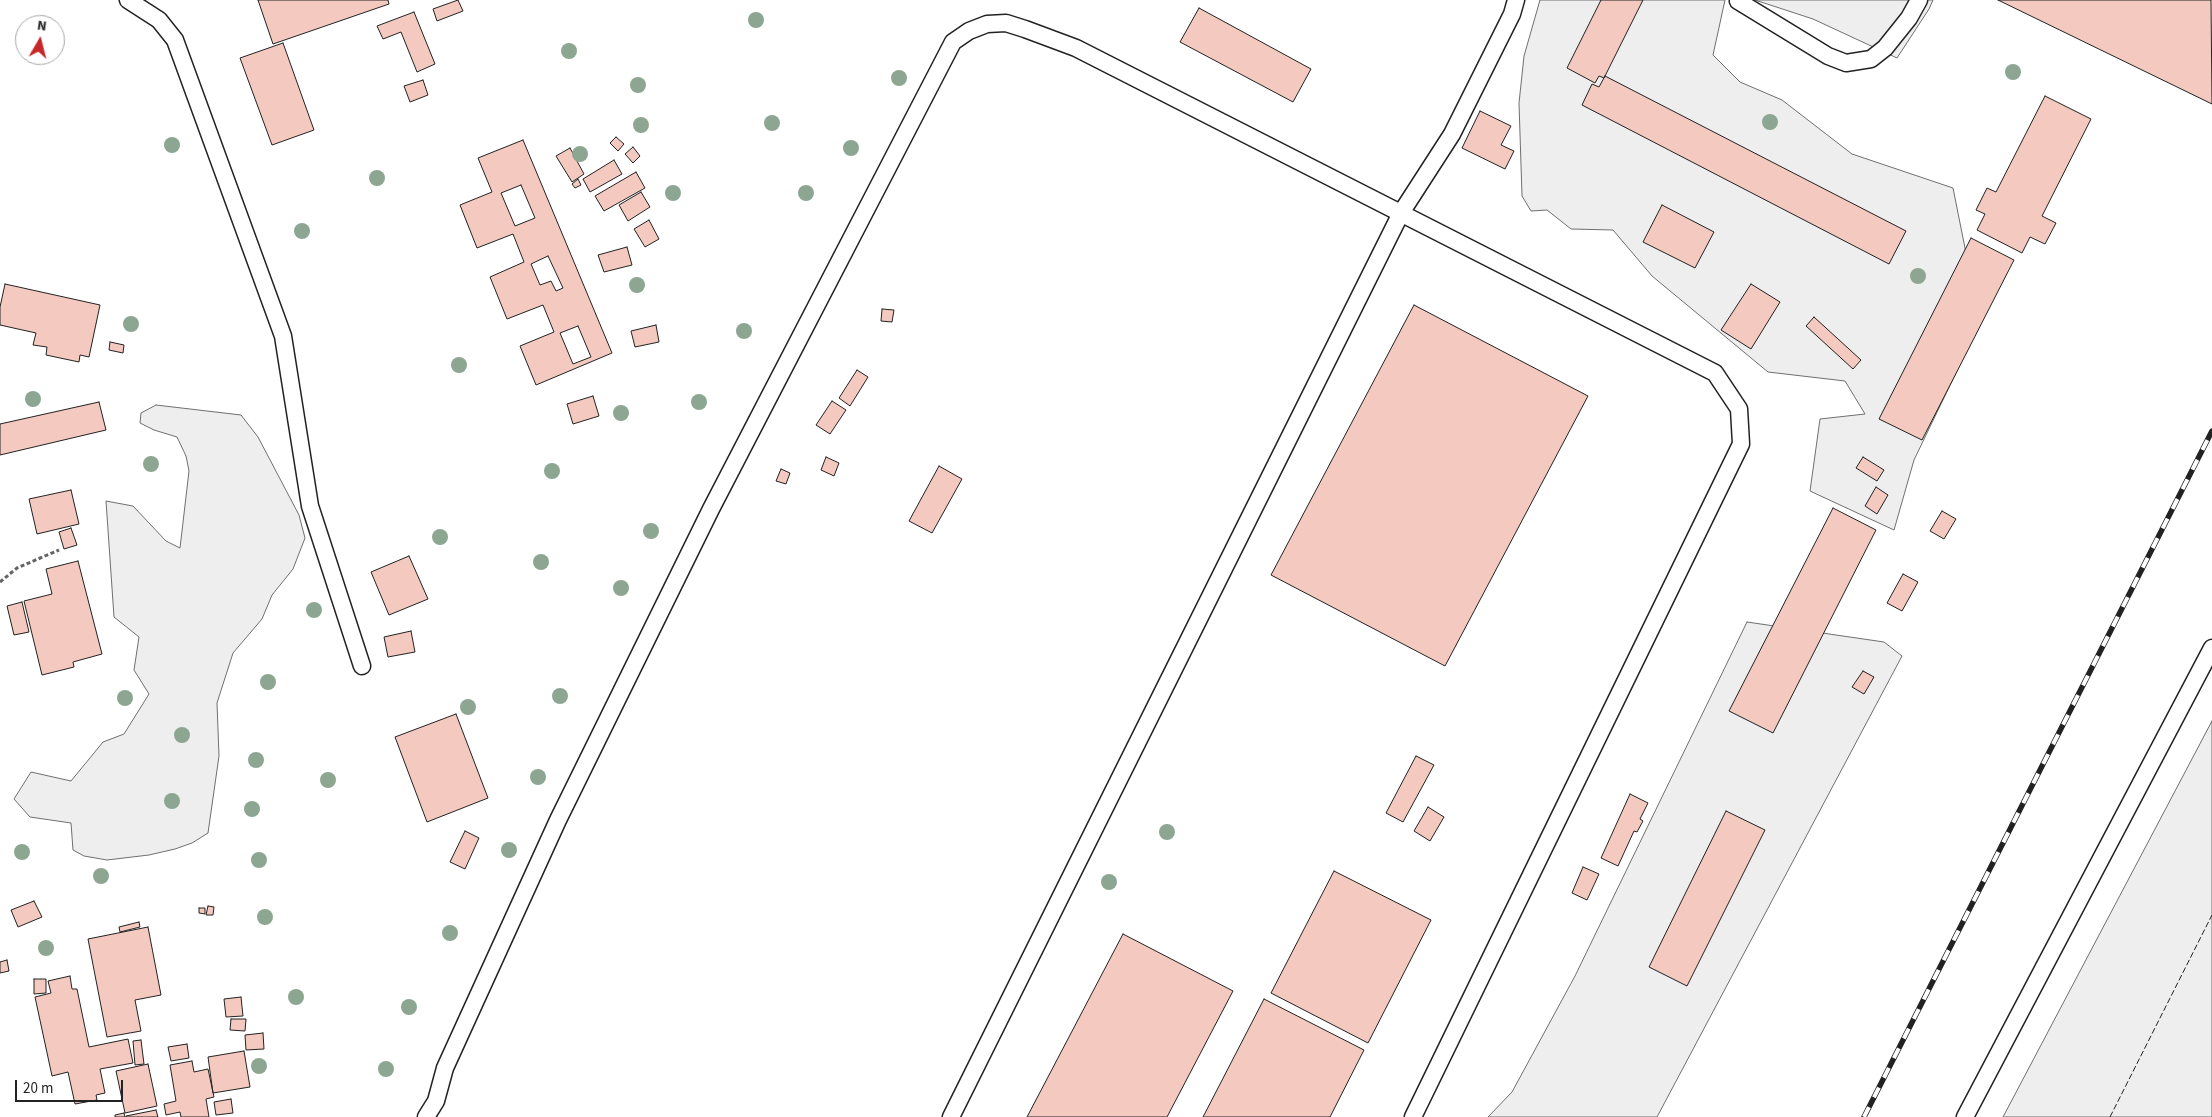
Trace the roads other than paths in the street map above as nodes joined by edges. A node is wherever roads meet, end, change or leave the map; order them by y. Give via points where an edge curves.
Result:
1 (128, 0) edge
2 (1516, 0) edge
3 (1919, 0) edge
4 (1738, 1) dead end
5 (1401, 213) junction
6 (2212, 648) edge
7 (362, 666) dead end
8 (436, 1109) edge
9 (426, 1117) edge
10 (951, 1117) edge
11 (1413, 1117) edge
12 (1965, 1117) edge

1 - 7 lane via 159,20 175,40 283,336 310,506
2 - 5 lane via 1452,134
3 - 4 lane via 1885,48 1871,59 1846,63 1828,56
5 - 8 lane via 1076,48 1026,28 987,24 953,42 711,510 562,811 445,1068
5 - 10 lane
5 - 11 lane via 1715,373 1739,409 1741,444
6 - 12 lane
8 - 9 lane

